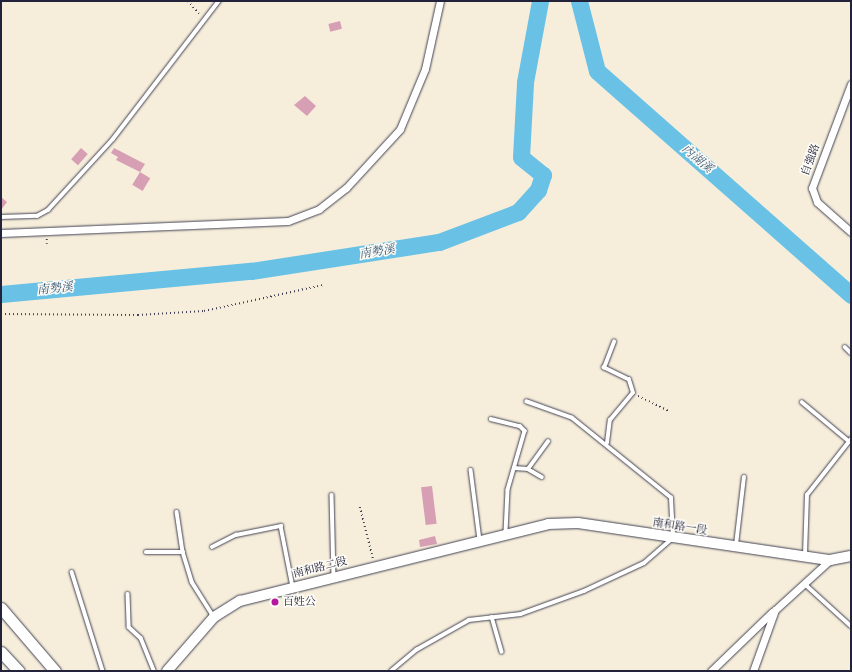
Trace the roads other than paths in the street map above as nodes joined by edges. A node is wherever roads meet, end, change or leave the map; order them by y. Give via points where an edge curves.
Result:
1 (219, 1) edge
2 (440, 1) edge
3 (851, 85) edge
4 (1, 217) edge
5 (851, 232) edge
6 (1, 233) edge
7 (614, 342) dead end
8 (845, 347) dead end
9 (851, 353) edge
10 (527, 402) dead end
11 (802, 402) dead end
12 (491, 419) dead end
13 (548, 441) dead end
14 (850, 441) edge
15 (607, 443) junction
16 (514, 468) junction
17 (528, 469) junction
18 (471, 470) dead end
19 (542, 477) dead end
20 (744, 477) dead end
21 (332, 495) dead end
22 (177, 512) dead end
23 (506, 535) junction
24 (673, 538) junction
25 (480, 542) junction
26 (212, 547) dead end
27 (736, 548) junction
28 (146, 552) dead end
29 (183, 552) junction
30 (851, 556) edge
31 (805, 557) junction
32 (830, 560) junction
33 (72, 572) dead end
34 (334, 577) junction
35 (805, 584) junction
36 (293, 587) junction
37 (128, 594) dead end
38 (1, 608) edge
39 (775, 610) junction
40 (214, 617) junction
41 (492, 617) junction
42 (851, 626) edge
43 (1, 652) edge
44 (502, 652) dead end
45 (19, 671) edge
46 (56, 671) edge
47 (103, 671) edge
48 (154, 671) edge
49 (167, 671) edge
50 (391, 671) edge
51 (711, 671) edge
52 (753, 671) edge

1 - 4 lane via 113,139 48,210 37,216
2 - 6 street via 425,69 400,129 346,188 319,209 288,220
3 - 5 street, 自強路 via 812,188 816,202
7 - 15 lane via 604,368 630,380 632,394 610,420
8 - 9 lane
10 - 15 lane via 572,418
11 - 14 lane
12 - 16 lane via 520,426 525,432
13 - 17 lane
14 - 31 lane via 807,495
15 - 24 lane via 671,498
16 - 17 lane
16 - 23 lane via 508,490
17 - 19 lane
18 - 25 lane
20 - 27 lane
21 - 34 lane
22 - 29 lane
23 - 24 main road, 南和路一段 via 548,524 578,523
23 - 25 main road, 南和路二段
24 - 27 main road, 南和路一段
24 - 41 lane via 644,563 584,591 521,614
25 - 34 main road, 南和路二段
26 - 36 lane via 236,535 281,526
27 - 31 main road, 南和路一段
28 - 29 lane
29 - 40 lane via 192,582
30 - 32 main road, 南和路一段
31 - 32 main road, 南和路一段
32 - 35 street
33 - 47 lane
34 - 36 main road, 南和路二段
35 - 39 street
35 - 42 lane
36 - 40 main road, 南和路二段 via 240,601
37 - 48 lane via 129,627 141,638
38 - 46 main road
39 - 51 street
39 - 52 street
40 - 49 main road, 南和路二段
41 - 44 lane
41 - 50 lane via 470,620 416,650
43 - 45 main road

